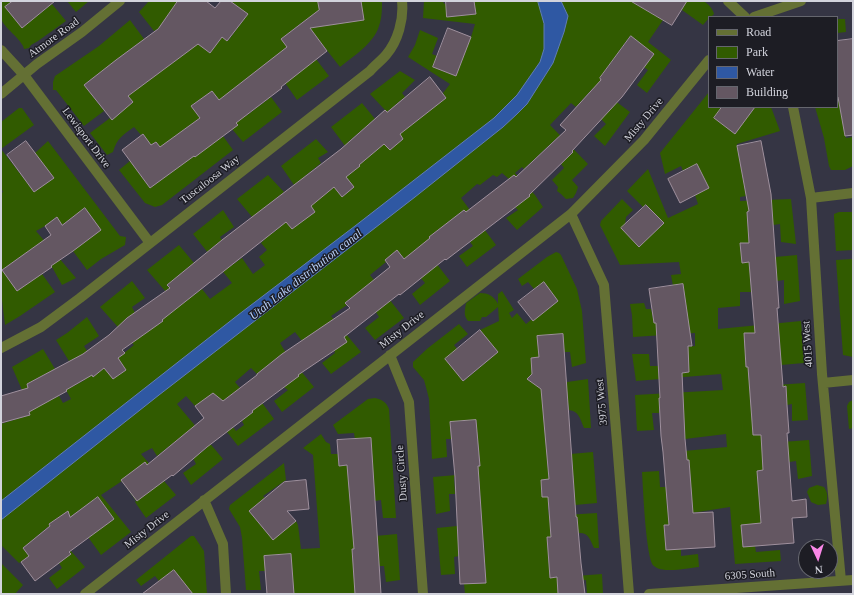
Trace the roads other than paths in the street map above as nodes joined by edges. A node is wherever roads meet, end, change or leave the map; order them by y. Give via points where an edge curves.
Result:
1 (120, 1) edge
2 (728, 1) edge
3 (801, 1) edge
4 (402, 3) edge
5 (744, 16) edge
6 (757, 16) edge
7 (1, 50) edge
8 (708, 61) edge
9 (24, 75) junction
10 (1, 94) edge
11 (793, 108) edge
12 (853, 193) edge
13 (811, 198) junction
14 (571, 214) junction
15 (150, 243) junction
16 (1, 348) edge
17 (390, 355) junction
18 (853, 380) edge
19 (823, 383) junction
20 (204, 500) junction
21 (853, 580) edge
22 (840, 582) junction
23 (84, 594) edge
24 (226, 594) edge
25 (423, 594) edge
26 (629, 594) edge
27 (649, 594) edge

1 - 9 street, Atmore Road
2 - 5 street
3 - 6 street
4 - 15 street, Tuscaloosa Way via 398,33 386,55
7 - 9 street, Lewisport Drive
8 - 14 street, Misty Drive via 644,140
9 - 10 street, Atmore Road
9 - 15 street, Lewisport Drive
11 - 13 street, 4015 West
12 - 13 street
13 - 19 street, 4015 West
14 - 17 street, Misty Drive
14 - 26 street, 3975 West via 604,285
15 - 16 street, Tuscaloosa Way via 41,327
17 - 20 street, Misty Drive
17 - 25 street, Dusty Circle via 409,402
18 - 19 street
19 - 22 street, 4015 West
20 - 23 street, Misty Drive
20 - 24 street via 223,544
21 - 22 street, 6305 South
22 - 27 street, 6305 South

